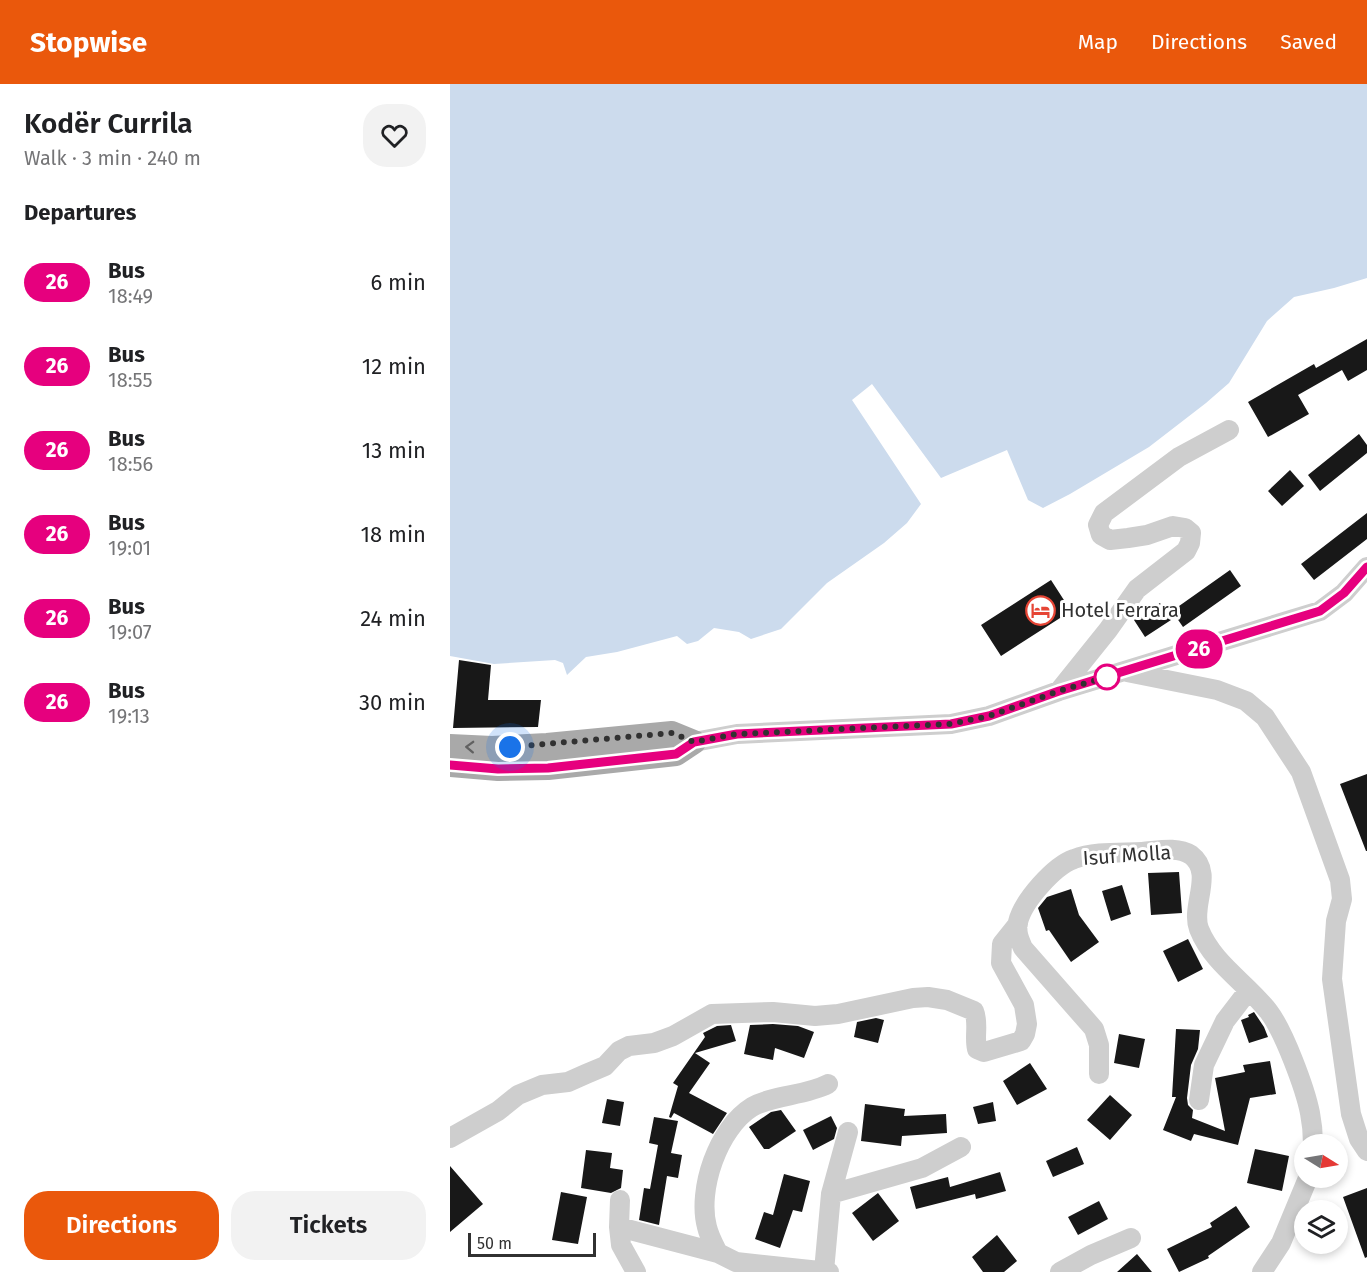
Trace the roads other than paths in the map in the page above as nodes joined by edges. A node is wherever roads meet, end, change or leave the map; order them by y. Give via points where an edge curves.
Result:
1 (1229, 430) dead end
2 (1367, 567) edge
3 (1125, 671) junction
4 (1059, 691) junction
5 (694, 742) junction
6 (450, 746) edge
7 (450, 765) edge
8 (1018, 924) junction
9 (1248, 990) junction
10 (1099, 1074) dead end
11 (828, 1084) dead end
12 (1199, 1100) dead end
13 (848, 1132) dead end
14 (1312, 1134) edge
15 (450, 1138) edge
16 (961, 1147) dead end
17 (1367, 1152) edge
18 (1304, 1188) edge
19 (831, 1194) junction
20 (620, 1200) dead end
21 (619, 1227) junction
22 (1131, 1238) dead end
23 (718, 1253) junction
24 (636, 1272) edge
25 (827, 1272) edge
26 (1060, 1272) edge
27 (1262, 1272) edge

1 - 4 street via 1179,457 1104,513 1098,525 1101,535 1110,540 1147,535 1173,526 1191,533 1190,543 1186,551 1137,589
2 - 3 street via 1344,593 1320,611
3 - 4 street
3 - 17 street via 1217,690 1246,701 1265,717 1301,772 1340,880 1342,899 1336,921 1332,979 1351,1114
4 - 5 street via 989,716 951,724 737,734
5 -> 6 main road via 672,733 547,745
5 - 7 main road via 676,754 548,768
8 - 9 street, Isuf Molla via 1022,910 1049,875 1072,860 1087,855 1174,849 1191,855 1200,865 1198,927 1225,969
8 - 10 street via 1023,948 1094,1029 1099,1045
8 - 15 street via 1002,944 1001,963 1024,1005 1027,1024 1021,1041 984,1053 975,1040 974,1011 928,997 815,1016 773,1012 712,1014 673,1036 629,1046 605,1066 568,1082 542,1085 518,1095
9 - 12 street via 1225,1021 1204,1065
9 - 14 street, Isuf Molla via 1278,1028 1310,1113
11 - 23 street via 816,1091 753,1107 719,1146 704,1199 707,1227
13 - 19 street
16 - 19 street via 922,1168
18 - 27 street via 1281,1244
19 - 25 street
20 - 21 street
21 - 23 street
21 - 24 street via 621,1245
22 - 26 street
23 - 25 street via 736,1262

